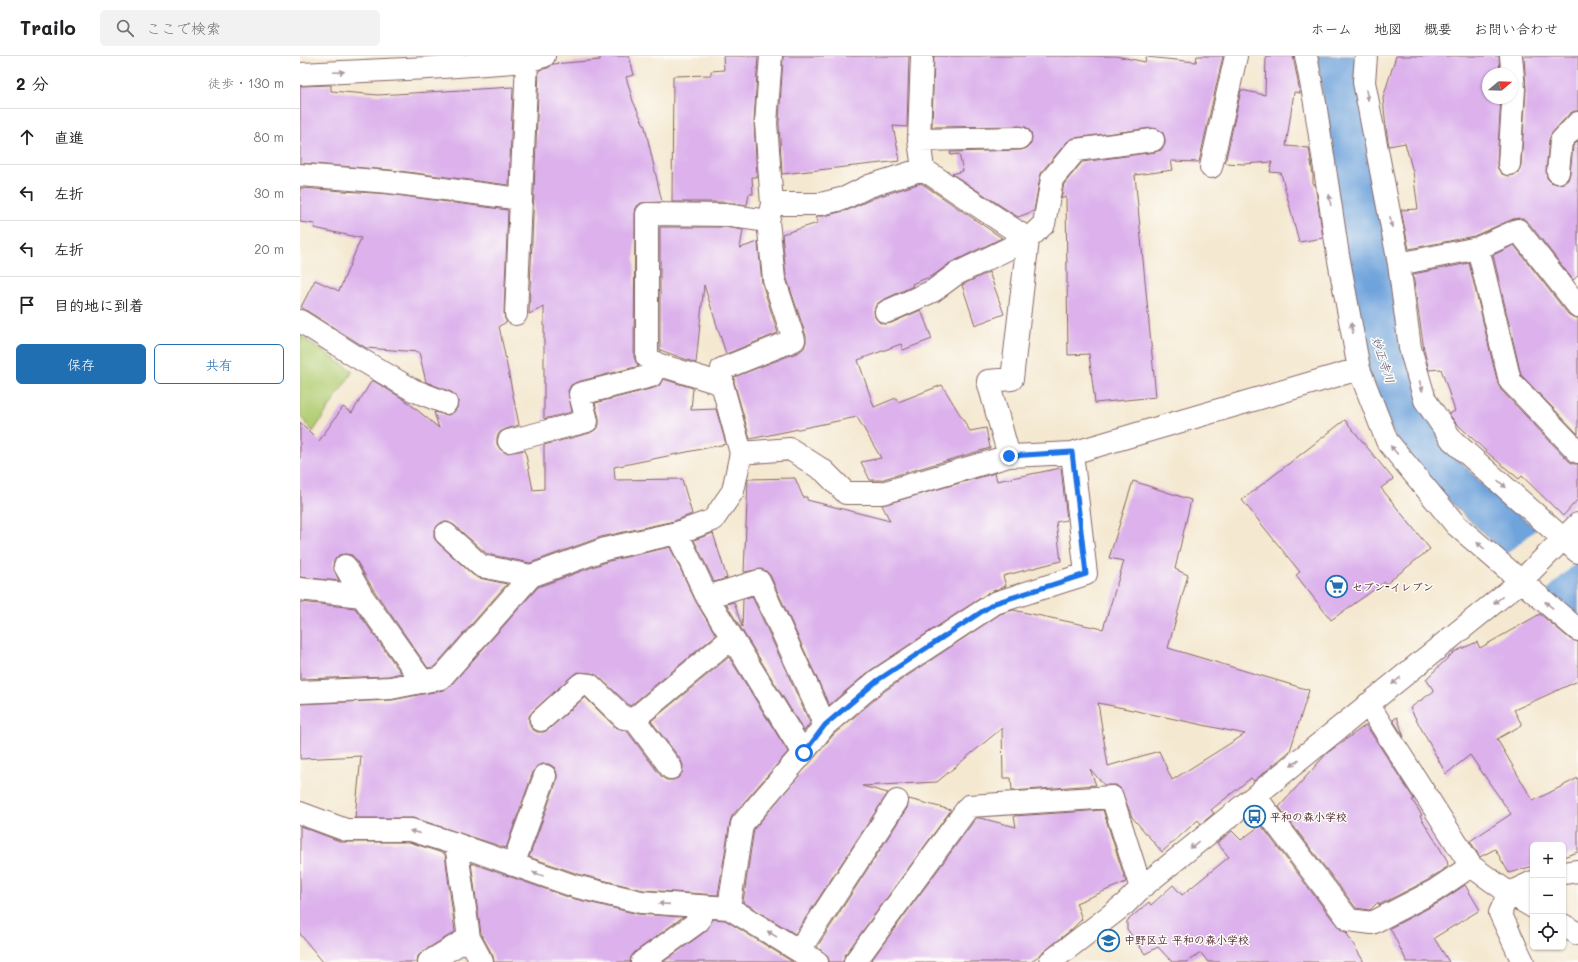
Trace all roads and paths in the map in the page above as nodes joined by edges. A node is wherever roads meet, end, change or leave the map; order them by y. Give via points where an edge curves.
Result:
1 (770, 56) edge
2 (922, 56) edge
3 (1236, 56) edge
4 (1306, 56) edge
5 (1366, 56) edge
6 (1511, 56) edge
7 (535, 58) edge
8 (300, 74) edge
9 (1578, 123) edge
10 (1020, 138) dead end
11 (918, 140) junction
12 (1152, 140) dead end
13 (1509, 164) dead end
14 (1211, 167) dead end
15 (923, 169) junction
16 (1558, 172) dead end
17 (300, 175) edge
18 (521, 199) junction
19 (770, 213) junction
20 (1028, 239) junction
21 (1478, 248) junction
22 (1399, 264) junction
23 (1578, 306) edge
24 (886, 312) dead end
25 (516, 314) dead end
26 (300, 321) edge
27 (657, 364) junction
28 (1359, 369) junction
29 (722, 384) junction
30 (446, 403) dead end
31 (509, 441) dead end
32 (1072, 452) junction
33 (1578, 452) edge
34 (741, 453) junction
35 (1009, 456) junction
36 (677, 533) junction
37 (446, 534) dead end
38 (1569, 540) edge
39 (345, 566) dead end
40 (531, 576) junction
41 (1524, 578) junction
42 (300, 589) edge
43 (362, 596) junction
44 (707, 597) junction
45 (1578, 630) edge
46 (732, 638) junction
47 (423, 682) junction
48 (300, 692) edge
49 (1368, 704) junction
50 (634, 719) junction
51 (541, 720) dead end
52 (825, 725) junction
53 (804, 753) junction
54 (670, 768) dead end
55 (545, 776) dead end
56 (1255, 796) junction
57 (897, 801) dead end
58 (300, 814) edge
59 (456, 844) junction
60 (513, 865) junction
61 (1471, 866) junction
62 (1578, 871) edge
63 (1566, 872) edge
64 (1530, 883) edge
65 (1141, 888) junction
66 (1509, 893) junction
67 (1530, 905) edge
68 (702, 906) junction
69 (729, 908) junction
70 (1566, 927) edge
71 (1578, 934) edge
72 (469, 938) junction
73 (808, 957) edge
74 (428, 962) edge
75 (482, 962) edge
76 (642, 962) edge
77 (855, 962) edge
78 (1050, 962) edge
79 (1523, 962) edge

1 - 19 street via 766,123
2 - 11 street
3 - 14 street
28 -> 4 street
5 -> 22 street via 1364,82
6 - 13 street via 1514,89
8 -> 7 street via 428,68
7 - 18 street
9 - 16 street via 1561,141
10 - 11 street
11 - 15 street
12 - 20 street via 1076,150 1052,179 1044,224
15 - 19 street via 869,186 845,198
15 - 20 street
17 - 18 street via 389,182
18 - 25 street
19 - 27 street via 647,214 646,356
19 - 29 street via 774,279 794,340 722,369
20 - 24 street via 956,274 933,291
20 - 35 street via 1012,379 988,381
21 - 22 street
21 - 23 street via 1518,230
21 - 33 street via 1510,381
22 -> 38 street via 1410,348 1425,400 1452,440
26 - 30 street via 413,390
27 - 29 street
27 - 31 street via 651,376 580,394 587,421
28 - 32 street
41 -> 28 street via 1456,525 1387,441
29 - 34 street
32 - 35 street
32 - 52 street via 1086,574 995,603 878,680
34 - 35 street via 790,449 824,471 846,493 882,493
34 - 36 street via 733,491 713,520
36 - 40 street via 605,549
36 - 44 street
37 - 40 street via 482,566
38 - 41 street
39 - 43 street
40 - 47 street via 441,678
45 -> 41 street
41 -> 49 street
42 - 43 street
43 - 47 street
44 - 46 street
44 - 52 street via 759,581
46 - 50 street
46 - 53 street
47 - 48 street via 391,688
49 -> 56 street
49 - 61 street
50 - 51 street via 624,718 590,685 581,684
50 - 54 street
52 - 53 street
53 - 69 street via 742,824
55 - 60 street
56 - 61 street via 1349,920 1372,923 1434,891
56 -> 65 street
57 - 73 street
59 -> 58 street via 411,830 346,830
59 - 60 street
59 - 72 street
68 -> 60 street via 641,902 574,886
61 - 66 street
62 - 63 street
64 - 66 street
65 - 77 street via 1112,796 969,806
65 - 78 street via 1125,904
66 - 67 street
66 - 79 street via 1500,913
68 - 69 street
68 - 76 street via 699,921
73 -> 69 street
70 - 71 street
72 - 74 street
72 - 75 street

